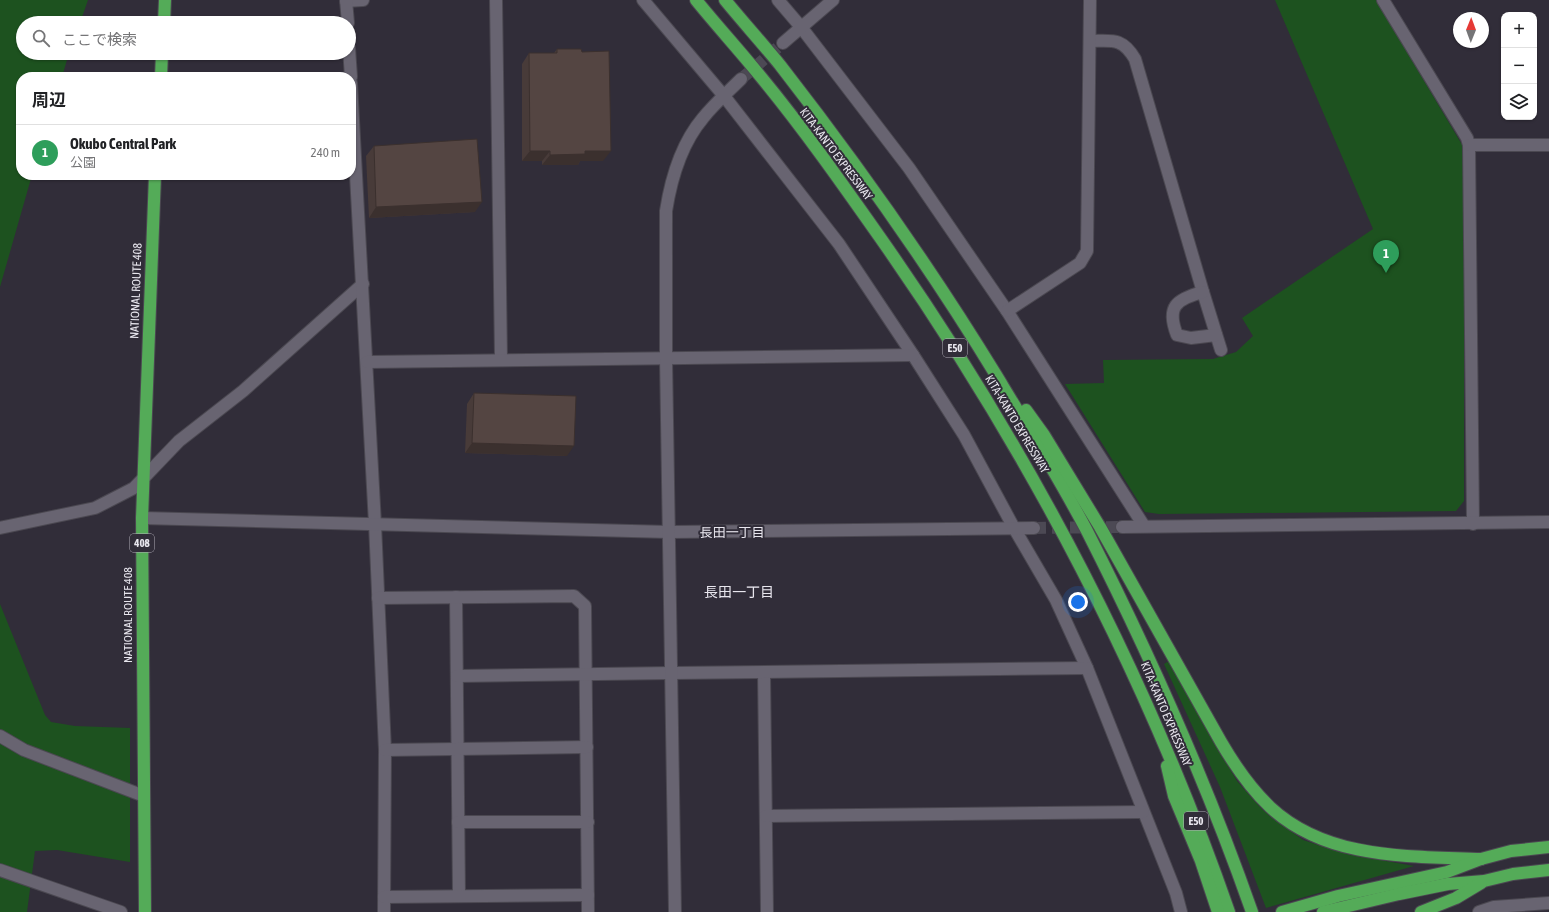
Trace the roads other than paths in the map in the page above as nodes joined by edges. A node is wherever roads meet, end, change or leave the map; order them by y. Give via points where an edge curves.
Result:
1 (165, 0) edge
2 (363, 0) edge
3 (496, 0) edge
4 (643, 0) edge
5 (696, 0) edge
6 (725, 0) edge
7 (778, 0) edge
8 (833, 0) edge
9 (1090, 0) edge
10 (1383, 0) edge
11 (346, 1) edge
12 (164, 16) edge
13 (347, 16) edge
14 (801, 27) junction
15 (1090, 42) junction
16 (783, 43) tunnel mouth
17 (161, 60) edge
18 (350, 60) edge
19 (160, 72) edge
20 (351, 72) edge
21 (741, 79) tunnel mouth
22 (724, 96) junction
23 (1469, 145) junction
24 (1549, 145) edge
25 (356, 166) edge
26 (155, 180) edge
27 (363, 284) junction
28 (1202, 292) junction
29 (1007, 311) junction
30 (969, 332) junction
31 (1216, 335) junction
32 (1222, 350) dead end
33 (913, 355) junction
34 (666, 358) junction
35 (501, 359) junction
36 (367, 362) junction
37 (144, 478) junction
38 (142, 518) junction
39 (1549, 522) edge
40 (375, 524) junction
41 (1473, 524) junction
42 (1144, 526) junction
43 (1122, 527) tunnel mouth
44 (0, 528) edge
45 (1014, 528) junction
46 (1034, 528) tunnel mouth
47 (670, 532) junction
48 (456, 597) junction
49 (378, 598) junction
50 (1087, 668) junction
51 (764, 672) junction
52 (672, 673) junction
53 (586, 674) junction
54 (457, 676) junction
55 (1159, 731) junction
56 (0, 736) edge
57 (587, 747) junction
58 (458, 749) junction
59 (385, 750) junction
60 (144, 796) junction
61 (1143, 812) junction
62 (766, 816) junction
63 (458, 822) junction
64 (588, 822) junction
65 (1549, 848) edge
66 (1481, 859) junction
67 (0, 870) edge
68 (1549, 870) edge
69 (1484, 881) junction
70 (588, 895) junction
71 (459, 896) junction
72 (384, 897) junction
73 (1549, 902) edge
74 (121, 912) edge
75 (145, 912) edge
76 (384, 912) edge
77 (588, 912) edge
78 (675, 912) edge
79 (767, 912) edge
80 (1181, 912) edge
81 (1218, 912) edge
82 (1229, 912) edge
83 (1252, 912) edge
84 (1282, 912) edge
85 (1323, 912) edge
86 (1421, 912) edge
87 (1479, 912) edge

1 - 12 highway
2 - 11 street
3 - 35 street
4 - 22 street
5 - 55 highway, KITA-KANTO EXPRESSWAY / E50 via 836,174 950,341 1065,535 1124,652
6 - 30 highway, KITA-KANTO EXPRESSWAY / E50 via 778,63 853,163 916,250
7 - 14 street
8 - 14 street
9 - 15 street
10 - 23 street
11 - 13 street
14 - 16 street
14 - 29 street via 909,168
15 - 28 street via 1120,42 1128,48 1134,59
15 - 29 street via 1087,251 1080,263
17 - 19 highway
18 - 20 street
21 - 22 street
22 - 33 street via 839,244
22 - 34 street via 702,119 687,144 670,188 666,211
23 - 24 street
23 - 41 street
25 - 27 street
26 - 37 highway, NATIONAL ROUTE 408 / 408
27 - 36 street
27 - 37 street via 243,391 179,441
28 - 31 street
28 - 31 street via 1178,302 1172,311 1173,324 1177,335 1191,338
29 - 42 street
30 - 66 highway via 1044,435 1100,527 1220,742 1254,791 1290,822 1332,843 1392,855
30 - 83 highway, KITA-KANTO EXPRESSWAY / E50 via 1035,439 1086,530 1141,641 1203,783
31 - 32 street
33 - 34 street
33 - 45 street via 964,436
34 - 35 street
34 - 47 street
35 - 36 street
36 - 40 street
37 - 38 highway, NATIONAL ROUTE 408 / 408
37 - 44 street via 134,488 95,508
38 - 40 street
38 - 60 highway, NATIONAL ROUTE 408 / 408
39 - 41 street
40 - 47 street
40 - 49 street
41 - 42 street
42 - 43 street
45 - 46 street
45 - 47 street
45 - 50 street via 1056,600
47 - 52 street
48 - 49 street
48 - 53 street via 574,596 585,606
48 - 54 street
49 - 59 street
50 - 51 street
50 - 61 street
51 - 52 street
51 - 62 street
52 - 53 street
52 - 78 street
53 - 54 street
53 - 57 street
54 - 58 street
55 - 81 highway via 1174,796 1201,861
55 - 82 highway, KITA-KANTO EXPRESSWAY / E50
56 - 60 street via 24,750
57 - 58 street
57 - 64 street
58 - 59 street
58 - 63 street
59 - 72 street
60 - 75 highway, NATIONAL ROUTE 408 / 408
61 - 62 street
61 - 80 street via 1176,893
62 - 79 street
63 - 64 street
63 - 71 street
64 - 70 street
65 - 66 highway via 1511,851
66 - 84 highway via 1447,872 1346,894
67 - 74 street
68 - 69 highway
69 - 85 highway via 1420,889
69 - 86 highway via 1456,898
70 - 71 street
70 - 77 street
71 - 72 street
72 - 76 street
73 - 87 street via 1494,907

